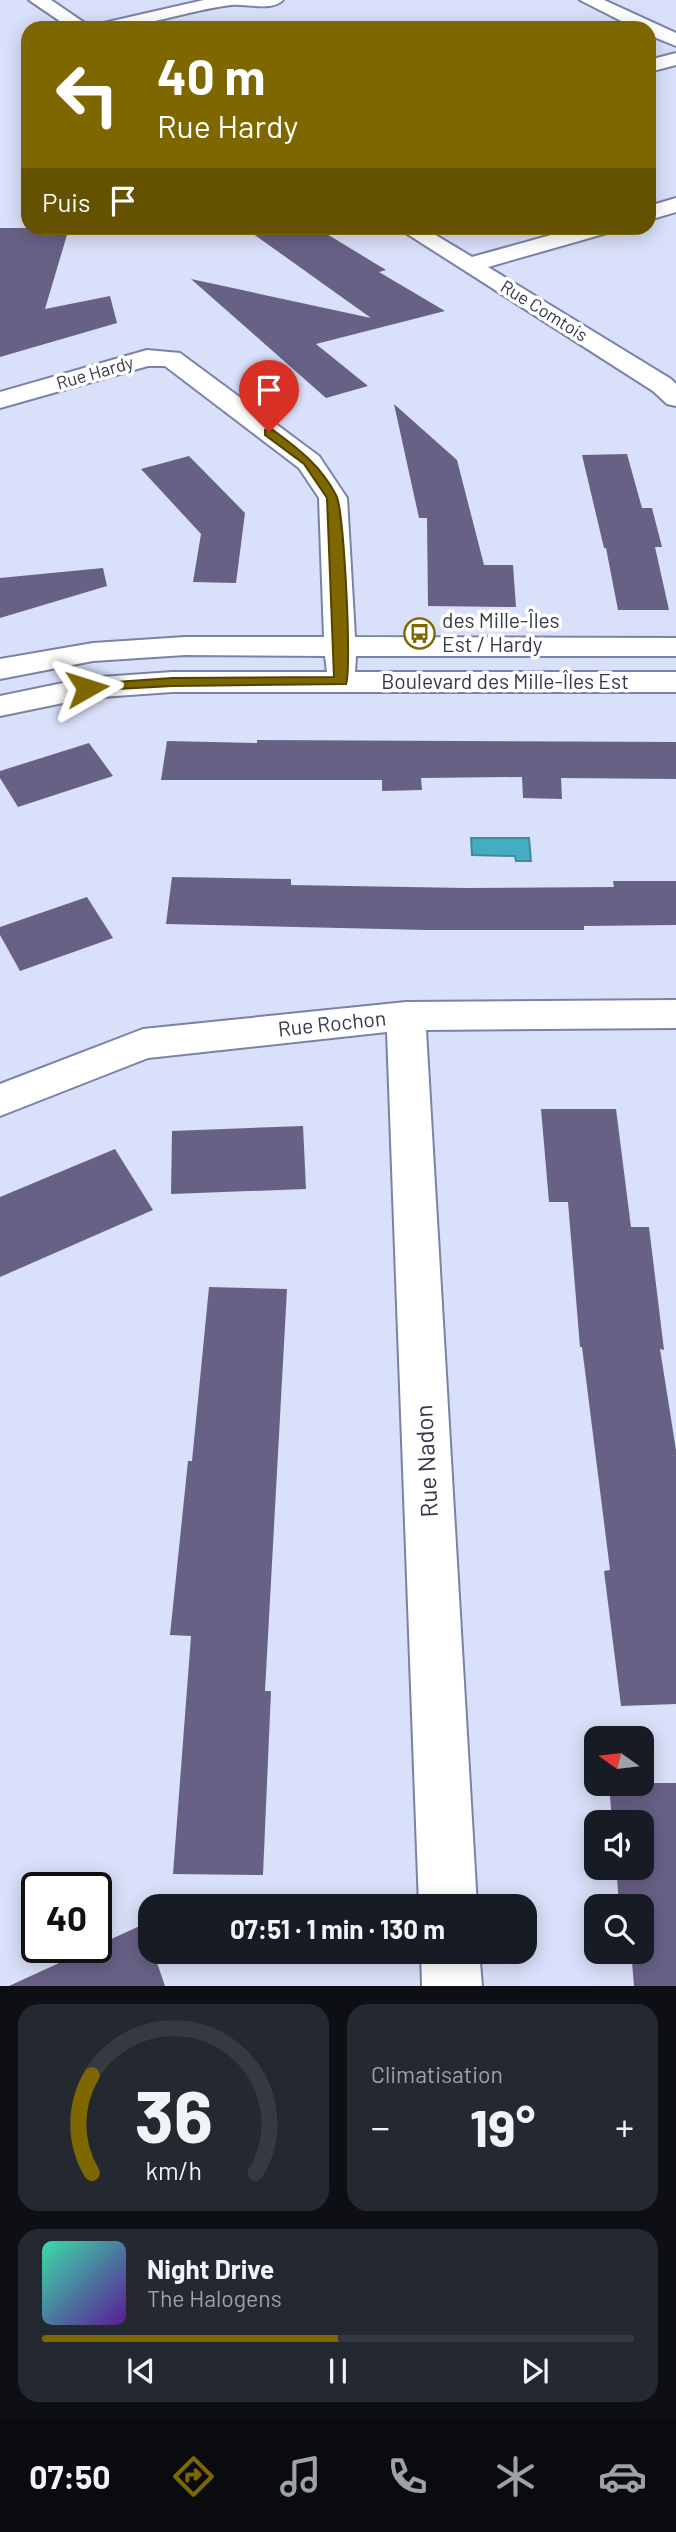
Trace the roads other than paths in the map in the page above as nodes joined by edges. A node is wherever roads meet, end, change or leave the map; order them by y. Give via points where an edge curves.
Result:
1 (38, 0) edge
2 (228, 0) edge
3 (239, 0) edge
4 (274, 0) edge
5 (589, 0) edge
6 (72, 21) edge
7 (136, 21) edge
8 (635, 21) edge
9 (656, 31) edge
10 (676, 40) edge
11 (676, 59) edge
12 (656, 64) edge
13 (676, 205) edge
14 (656, 211) edge
15 (421, 235) edge
16 (575, 235) edge
17 (470, 265) junction
18 (676, 398) edge
19 (0, 400) edge
20 (341, 647) junction
21 (676, 647) edge
22 (0, 669) edge
23 (341, 681) junction
24 (676, 682) edge
25 (0, 706) edge
26 (676, 1014) edge
27 (406, 1016) junction
28 (0, 1101) edge
29 (447, 1894) edge
30 (451, 1964) edge
31 (452, 1986) edge

1 - 6 street
2 - 7 street
3 - 4 street
5 - 8 street
9 - 10 street
11 - 12 street
13 - 14 street
15 - 17 street, Rue Comtois
16 - 17 street
17 - 18 street, Rue Comtois
19 - 20 street, Rue Hardy via 147,358 171,358 309,462 332,498
20 - 21 street, Boulevard des Mille-Îles Est
20 - 22 street, Boulevard des Mille-Îles Est via 152,648 66,656
20 - 23 street, Rue Hardy
23 - 24 street, Boulevard des Mille-Îles Est
23 - 25 street, Boulevard des Mille-Îles Est via 138,683
26 - 27 street, Rue Rochon
27 - 28 street, Rue Rochon via 143,1044
27 - 29 street, Rue Nadon
30 - 31 street

